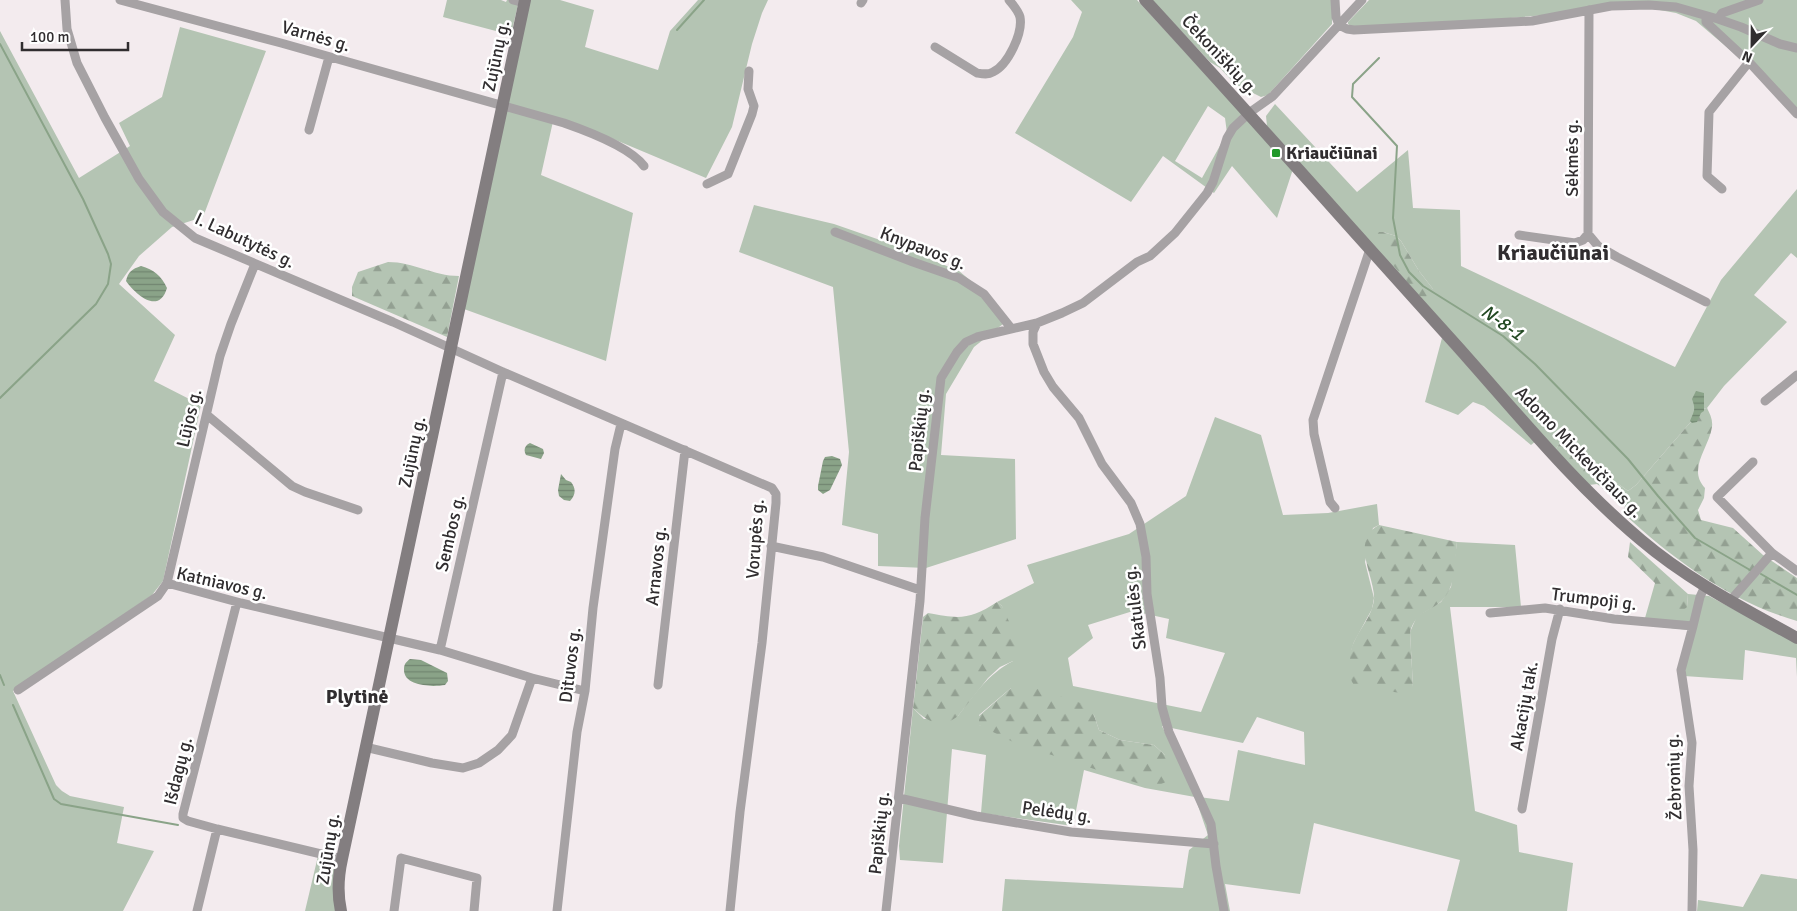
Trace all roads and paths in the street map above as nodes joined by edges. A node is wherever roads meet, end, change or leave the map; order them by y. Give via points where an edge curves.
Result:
1 (65, 0) edge
2 (120, 0) edge
3 (1008, 0) edge
4 (1145, 0) edge
5 (1335, 0) edge
6 (1362, 0) edge
7 (1759, 0) edge
8 (521, 1) edge
9 (1589, 10) junction
10 (1706, 16) junction
11 (1718, 19) junction
12 (1339, 25) junction
13 (935, 47) dead end
14 (1797, 48) edge
15 (329, 57) junction
16 (1749, 62) junction
17 (749, 71) dead end
18 (504, 106) junction
19 (1249, 113) junction
20 (1797, 114) edge
21 (309, 130) dead end
22 (644, 166) dead end
23 (707, 184) dead end
24 (1722, 189) dead end
25 (835, 232) dead end
26 (1588, 234) junction
27 (1519, 236) dead end
28 (1370, 249) junction
29 (255, 264) junction
30 (1706, 302) dead end
31 (1037, 323) junction
32 (1011, 328) junction
33 (451, 349) junction
34 (502, 372) junction
35 (1797, 376) edge
36 (1765, 401) dead end
37 (207, 415) junction
38 (621, 424) junction
39 (685, 450) junction
40 (1753, 462) dead end
41 (1335, 508) dead end
42 (358, 510) dead end
43 (771, 546) junction
44 (1772, 554) junction
45 (1797, 571) edge
46 (167, 583) junction
47 (1705, 586) junction
48 (920, 590) junction
49 (1730, 601) junction
50 (237, 602) junction
51 (1560, 609) junction
52 (1490, 613) dead end
53 (1694, 626) junction
54 (1797, 638) edge
55 (389, 639) junction
56 (440, 650) junction
57 (532, 678) junction
58 (658, 686) dead end
59 (18, 690) dead end
60 (584, 691) junction
61 (365, 747) junction
62 (899, 798) junction
63 (1522, 809) dead end
64 (217, 829) junction
65 (1214, 844) junction
66 (342, 859) junction
67 (198, 911) edge
68 (341, 911) edge
69 (394, 911) edge
70 (474, 911) edge
71 (557, 911) edge
72 (730, 911) edge
73 (886, 911) edge
74 (1224, 911) edge
75 (1692, 911) edge

1 - 29 street, I. Labutytės g. via 67,29 77,63 151,196 163,212 195,238
2 - 15 street, Varnės g.
3 - 13 street via 1020,16 1020,33 995,72 977,73
4 - 19 main road, Čekoniškių g.
5 - 12 street
6 - 12 street, Papiškių g.
7 - 11 street via 1722,13
8 - 18 main road, Zujūnų g.
9 - 10 street via 1648,5 1676,7
9 - 12 street via 1532,21 1494,24 1354,30
9 - 26 street, Sėkmės g.
10 - 11 street
10 - 16 street via 1706,22
11 - 14 street
12 - 19 street, Papiškių g. via 1273,96
15 - 18 street, Varnės g.
15 - 21 street
16 - 20 street
16 - 24 street via 1709,112 1707,176
17 - 23 street via 748,89 754,106 752,114 728,174
18 - 22 street via 605,139 634,156
18 - 33 main road, Zujūnų g.
19 - 28 main road, Adomo Mickevičiaus g.
19 - 31 street, Papiškių g. via 1227,138 1207,193 1175,233 1150,256 1137,262 1083,303
25 - 32 street, Knypavos g. via 959,278 984,294
26 - 27 street via 1575,243
26 - 30 street via 1598,246 1617,257
28 - 41 street via 1313,420 1330,502
28 - 47 main road, Adomo Mickevičiaus g. via 1594,496 1641,541
29 - 33 street, I. Labutytės g.
29 - 37 street, Lūjos g. via 220,356
31 - 32 street, Papiškių g.
31 - 65 street, Skatulės g. via 1033,344 1044,372 1079,418 1102,464 1131,503 1140,524 1162,707 1169,732 1208,818
32 - 48 street, Papiškių g. via 966,342 941,378
33 - 34 street, Vorupės g.
33 - 55 main road, Zujūnų g.
34 - 38 street, Vorupės g.
34 - 56 street, Sembos g.
35 - 36 street
37 - 42 street via 292,486
37 - 46 street, Lūjos g.
38 - 39 street, Vorupės g.
38 - 60 street, Dituvos g. via 612,468
39 - 43 street, Vorupės g. via 772,488 776,503
39 - 58 street, Arnavos g.
40 - 44 street via 1718,497
43 - 48 street via 823,557
43 - 72 street, Vorupės g.
44 - 45 street
44 - 49 street
46 - 50 street, Katniavos g.
46 - 59 street, Katniavos g. via 158,596
47 - 49 main road, Adomo Mickevičiaus g.
47 - 53 street, Žebronių g.
48 - 62 street, Papiškių g.
49 - 54 main road, Adomo Mickevičiaus g.
50 - 55 street, Katniavos g.
50 - 64 street, Išdagų g. via 183,814 188,821
51 - 52 street, Trumpoji g.
51 - 53 street, Trumpoji g. via 1614,619
51 - 63 street, Akacijų tak.
53 - 75 street, Žebronių g. via 1681,670 1692,743 1689,786
55 - 56 street
55 - 61 main road, Zujūnų g.
56 - 57 street
57 - 60 street
57 - 61 street via 512,735 479,763 463,768 447,766
60 - 71 street, Dituvos g.
61 - 66 main road, Zujūnų g.
62 - 65 street, Pelėdų g. via 976,816 1071,832
62 - 73 street, Papiškių g.
64 - 66 street, Išdagų g.
64 - 67 street
65 - 74 street, Skatulės g.
66 - 68 main road, Zujūnų g. via 338,886
69 - 70 street via 401,858 476,878

